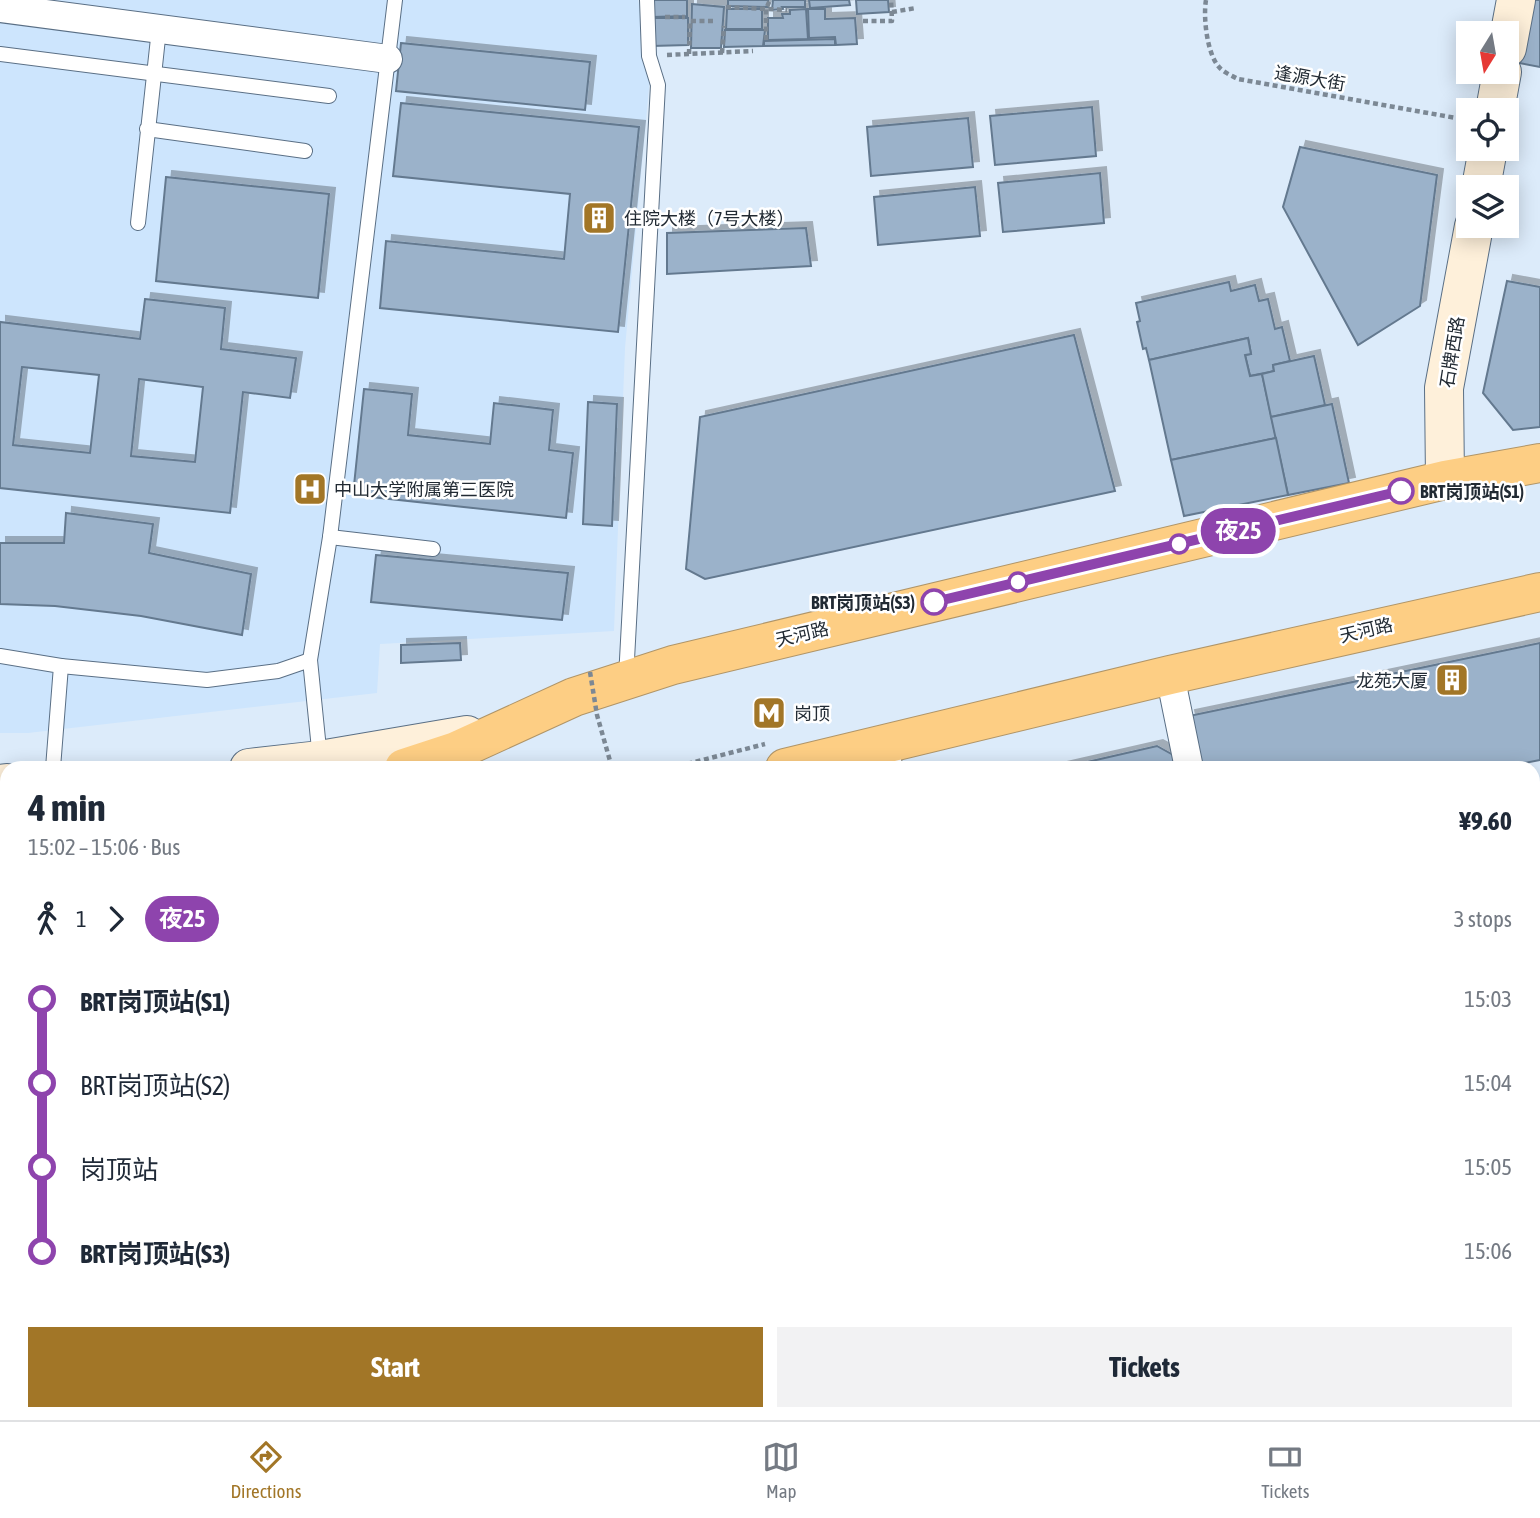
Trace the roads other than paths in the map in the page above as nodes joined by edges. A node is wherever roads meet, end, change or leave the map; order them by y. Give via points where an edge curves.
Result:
1 (395, 0) edge
2 (647, 0) edge
3 (1516, 0) edge
4 (0, 8) edge
5 (1512, 21) edge
6 (159, 29) junction
7 (0, 54) edge
8 (388, 59) junction
9 (153, 75) junction
10 (329, 96) dead end
11 (147, 128) junction
12 (305, 151) dead end
13 (138, 223) dead end
14 (1472, 238) edge
15 (1540, 463) edge
16 (1445, 480) junction
17 (330, 537) junction
18 (433, 549) dead end
19 (1540, 592) edge
20 (0, 656) edge
21 (310, 660) junction
22 (61, 666) junction
23 (608, 675) junction
24 (1170, 675) junction
25 (503, 729) junction
26 (893, 756) edge
27 (320, 760) junction
28 (54, 761) edge
29 (311, 761) edge
30 (425, 761) edge
31 (848, 761) edge
32 (1188, 761) edge

1 - 8 lane
2 - 23 lane via 649,56 657,85
3 - 5 street
4 - 6 street
6 - 8 street
6 - 9 lane
7 - 9 lane
8 - 17 lane
9 - 10 lane
9 - 11 lane
11 - 12 lane
11 - 13 lane
14 - 16 street, 石牌西路 via 1444,388
15 - 16 highway, 天河路
16 - 23 highway, 天河路
17 - 18 lane
17 - 21 lane
19 - 24 highway, 天河路
20 - 22 lane
21 - 22 lane via 278,671 207,680
21 - 27 lane
22 - 28 lane
23 - 25 highway, 天河路 via 574,697
24 - 26 highway, 天河路
24 - 32 street
25 - 27 street
25 - 30 highway, 天河路
26 - 31 highway, 天河路
27 - 29 street

